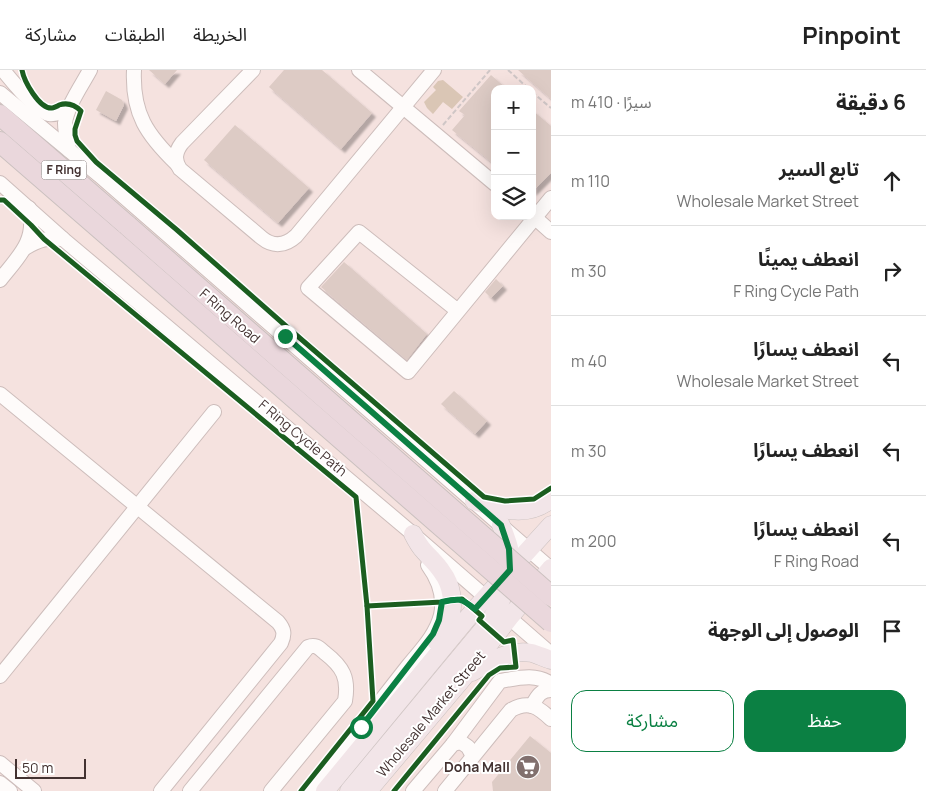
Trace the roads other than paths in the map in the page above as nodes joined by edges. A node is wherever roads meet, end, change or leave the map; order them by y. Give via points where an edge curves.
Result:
1 (3, 70) edge
2 (90, 70) edge
3 (134, 70) edge
4 (253, 70) edge
5 (359, 70) edge
6 (434, 70) edge
7 (0, 93) edge
8 (71, 105) junction
9 (403, 106) junction
10 (0, 114) edge
11 (0, 142) edge
12 (69, 150) junction
13 (177, 164) junction
14 (491, 181) edge
15 (0, 183) edge
16 (551, 198) edge
17 (29, 208) junction
18 (536, 213) edge
19 (536, 219) edge
20 (530, 220) edge
21 (551, 232) edge
22 (63, 239) junction
23 (25, 248) junction
24 (0, 280) edge
25 (458, 312) junction
26 (0, 394) edge
27 (214, 412) dead end
28 (551, 499) edge
29 (474, 501) junction
30 (137, 507) junction
31 (380, 507) junction
32 (551, 524) edge
33 (501, 525) junction
34 (413, 534) junction
35 (529, 549) junction
36 (551, 569) edge
37 (510, 570) junction
38 (551, 596) edge
39 (497, 608) junction
40 (551, 622) edge
41 (551, 654) edge
42 (551, 660) edge
43 (0, 676) edge
44 (463, 678) junction
45 (551, 684) edge
46 (408, 689) junction
47 (551, 690) edge
48 (532, 706) junction
49 (551, 719) edge
50 (453, 744) junction
51 (473, 756) junction
52 (0, 763) edge
53 (0, 783) edge
54 (10, 791) edge
55 (34, 791) edge
56 (160, 791) edge
57 (190, 791) edge
58 (271, 791) edge
59 (309, 791) edge
60 (325, 791) edge
61 (349, 791) edge
62 (368, 791) edge
63 (413, 791) edge
64 (445, 791) edge

1 - 8 street via 44,113 57,114
2 - 8 street
3 - 13 street via 134,92 140,117 160,147
4 - 13 street via 182,143 176,153
5 - 9 street
6 - 9 street
7 - 12 street, F Ring Road
8 - 12 street via 65,122
9 - 13 street via 296,236 279,245 267,242
9 - 14 street
10 - 38 highway, F Ring Road / F Ring, bridge
11 - 40 highway, F Ring Road / F Ring, bridge
12 - 29 street, F Ring Road
15 - 17 street
16 - 18 street
17 - 22 street
17 - 23 street via 31,225
19 - 21 street
20 - 25 street
22 - 23 street via 44,239
22 - 31 street
23 - 24 street
25 - 25 street via 408,372 308,288 359,232
26 - 30 street
27 - 30 street
28 - 29 main road via 533,509 520,511
29 - 33 street, F Ring Road
30 - 43 street
30 - 56 street via 278,622 284,632 281,643
31 - 34 street
31 - 59 street via 435,576 441,593 441,614 428,642
32 - 35 main road
33 - 35 street, F Ring Road
33 - 37 main road via 509,549
34 - 39 street
34 - 46 main road via 447,579 452,609 448,623
35 - 36 street, F Ring Road
35 - 37 main road
36 - 39 main road, Wholesale Market Street
37 - 39 main road
39 - 41 street
39 - 44 main road, Wholesale Market Street
39 - 46 main road, Wholesale Market Street
39 - 61 main road via 490,621
42 - 44 main road via 514,652 498,657
44 - 62 main road, Wholesale Market Street
45 - 50 street via 541,678 500,681
46 - 60 main road, Wholesale Market Street
47 - 48 street via 539,693
48 - 49 street
48 - 51 street via 511,710
50 - 51 street via 461,742
50 - 63 street
51 - 64 street
52 - 55 street
53 - 54 street
57 - 58 street via 308,647 317,646 341,668 345,679 345,701

